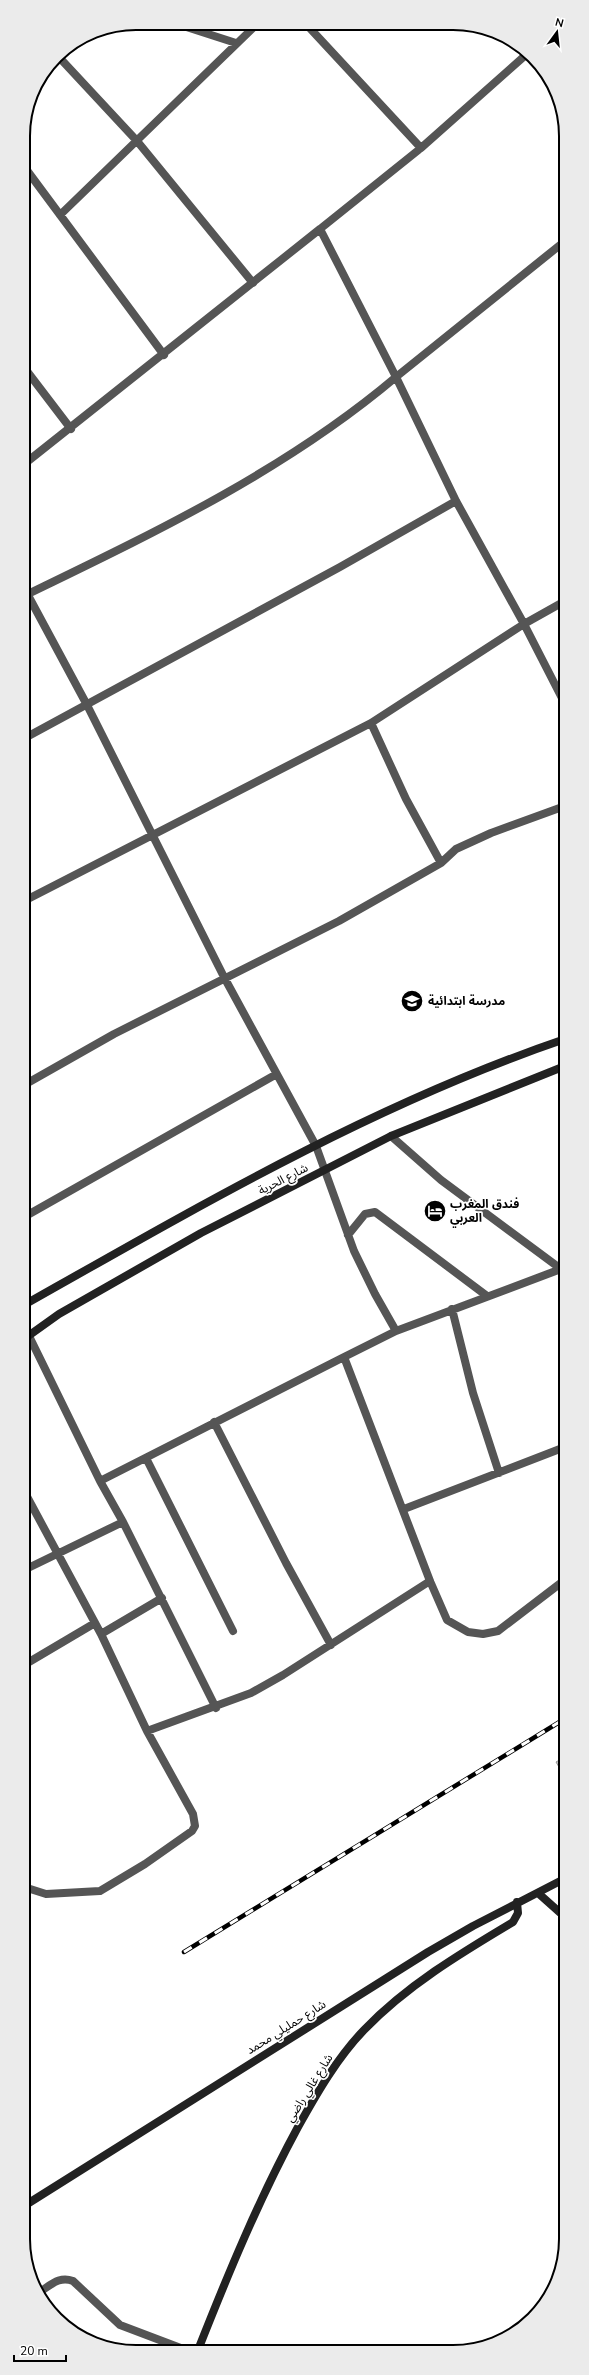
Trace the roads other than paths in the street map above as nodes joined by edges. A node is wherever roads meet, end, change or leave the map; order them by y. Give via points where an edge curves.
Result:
1 (196, 30) edge
2 (250, 30) edge
3 (312, 30) edge
4 (236, 43) junction
5 (524, 57) edge
6 (62, 60) edge
7 (136, 141) junction
8 (421, 148) junction
9 (30, 175) edge
10 (60, 215) junction
11 (320, 229) junction
12 (559, 246) edge
13 (253, 284) junction
14 (164, 355) junction
15 (30, 375) edge
16 (396, 377) junction
17 (71, 429) junction
18 (30, 460) edge
19 (456, 501) junction
20 (30, 593) edge
21 (30, 598) edge
22 (559, 604) edge
23 (524, 624) junction
24 (559, 692) edge
25 (87, 705) junction
26 (371, 723) junction
27 (30, 736) edge
28 (559, 808) edge
29 (154, 835) junction
30 (441, 863) junction
31 (30, 898) edge
32 (224, 977) junction
33 (559, 1041) edge
34 (559, 1068) edge
35 (275, 1074) junction
36 (30, 1082) edge
37 (391, 1136) junction
38 (316, 1146) junction
39 (325, 1171) junction
40 (30, 1214) edge
41 (348, 1234) junction
42 (559, 1268) edge
43 (559, 1272) edge
44 (487, 1296) junction
45 (30, 1302) edge
46 (452, 1309) junction
47 (396, 1331) junction
48 (30, 1334) edge
49 (30, 1345) edge
50 (344, 1357) junction
51 (214, 1422) junction
52 (559, 1450) edge
53 (146, 1458) junction
54 (499, 1473) junction
55 (100, 1481) junction
56 (30, 1501) edge
57 (404, 1509) junction
58 (122, 1522) junction
59 (58, 1552) junction
60 (30, 1567) edge
61 (430, 1581) junction
62 (559, 1584) edge
63 (162, 1598) junction
64 (95, 1623) junction
65 (233, 1631) dead end
66 (101, 1634) junction
67 (332, 1645) junction
68 (30, 1661) edge
69 (216, 1708) junction
70 (146, 1731) junction
71 (559, 1882) edge
72 (30, 1889) edge
73 (538, 1893) junction
74 (517, 1902) junction
75 (559, 1912) edge
76 (30, 2202) edge
77 (43, 2290) edge
78 (173, 2345) edge
79 (200, 2345) edge

1 - 4 street
2 - 4 street
3 - 8 street
4 - 7 street
5 - 8 street
6 - 7 street
7 - 10 street
7 - 13 street
8 - 11 street
9 - 10 street
10 - 14 street
11 - 13 street
11 - 16 street
12 - 16 street
13 - 14 street
14 - 17 street
15 - 17 street
16 - 19 street
16 - 20 street via 355,411 297,451 223,494
17 - 18 street
19 - 23 street
19 - 25 street
21 - 25 street
22 - 23 street
23 - 24 street
23 - 26 street
25 - 27 street
25 - 29 street
26 - 29 street
26 - 30 street via 406,799
28 - 30 street via 456,849
29 - 31 street
29 - 32 street
30 - 32 street via 339,921
32 - 35 street
32 - 36 street via 114,1034
33 - 38 street, شارع الحرية via 427,1094
34 - 37 street, شارع الحرية
35 - 38 street
35 - 40 street
37 - 39 street, شارع الحرية
37 - 42 street via 441,1180
38 - 39 street
38 - 45 street, شارع الحرية via 190,1210
39 - 41 street
39 - 48 street, شارع الحرية via 201,1233 59,1314
41 - 44 street via 366,1214 375,1212
41 - 47 street via 375,1294
43 - 44 street
44 - 46 street
46 - 47 street
46 - 54 street via 473,1393
47 - 50 street
49 - 55 street
50 - 51 street
50 - 57 street
51 - 53 street
51 - 67 street via 286,1563
52 - 54 street
53 - 55 street
53 - 65 street
54 - 57 street
55 - 58 street
56 - 59 street
57 - 61 street
58 - 59 street
58 - 63 street
59 - 60 street
59 - 64 street
61 - 62 street via 447,1620 468,1632 483,1634 498,1631
61 - 67 street
63 - 66 street
63 - 69 street
64 - 66 street
64 - 68 street
66 - 70 street
67 - 69 street via 251,1693
69 - 70 street
70 - 72 street via 193,1814 195,1826 192,1831 146,1864 100,1891 46,1894
71 - 73 street, شارع حمليلي محمد
73 - 74 street, شارع حمليلي محمد
73 - 75 street
74 - 76 street, شارع حمليلي محمد via 428,1952
74 - 79 street, شارع غالي راضي via 518,1913 513,1922 452,1959 408,1991 364,2030 334,2067 272,2175
77 - 78 street via 59,2279 73,2280 120,2325

